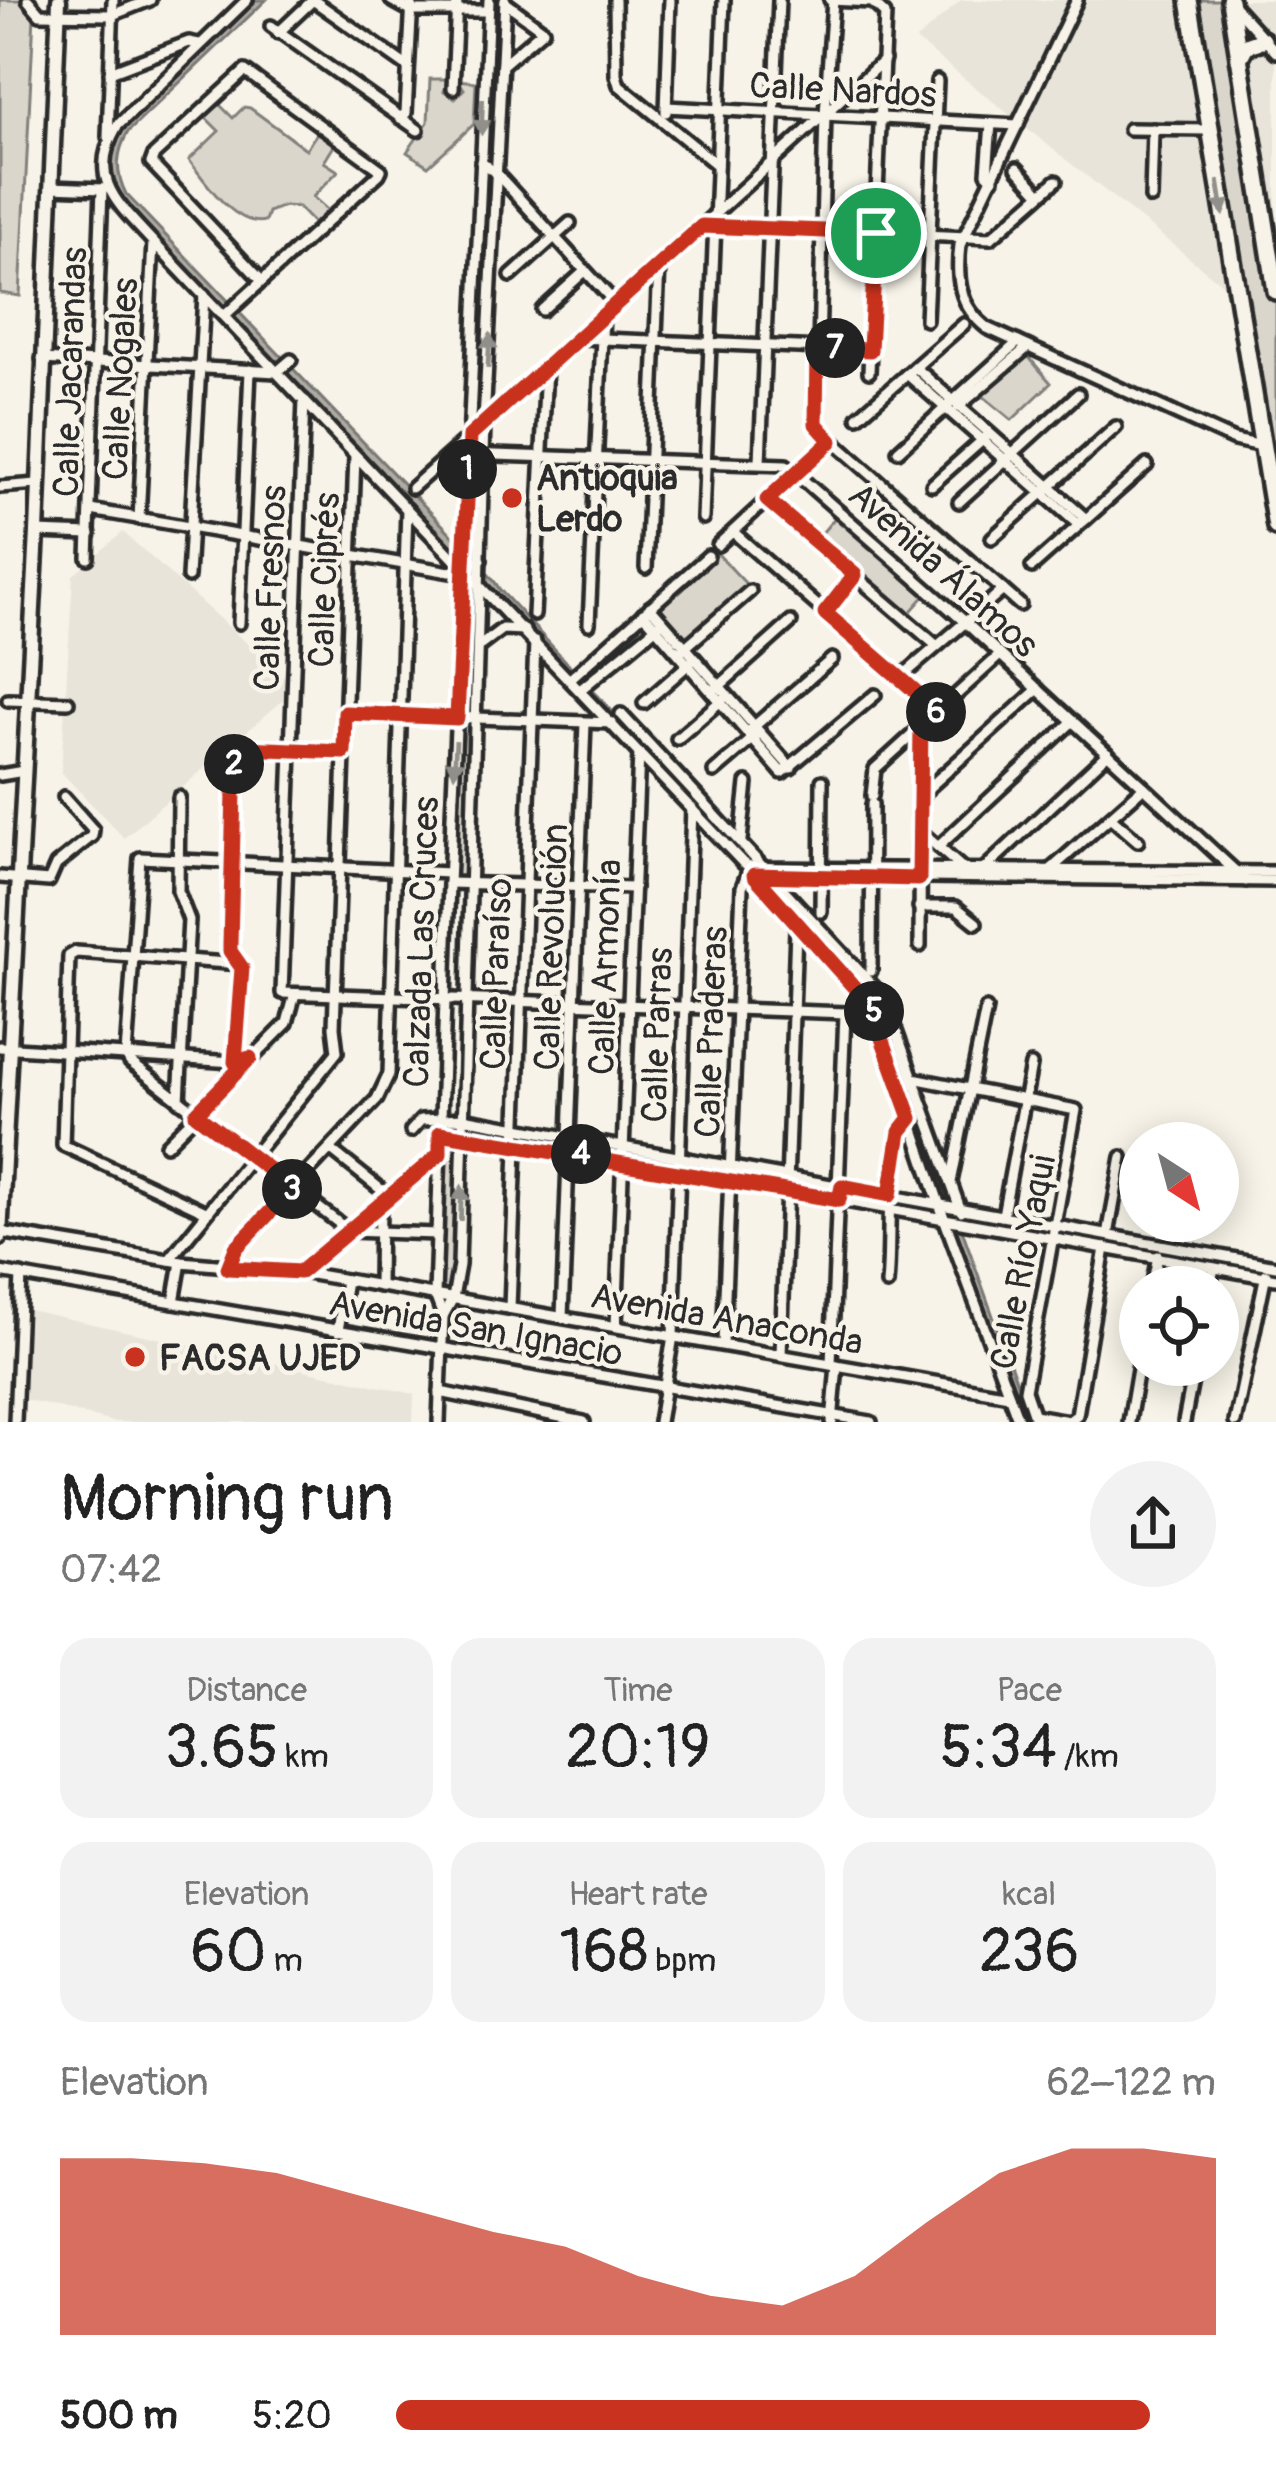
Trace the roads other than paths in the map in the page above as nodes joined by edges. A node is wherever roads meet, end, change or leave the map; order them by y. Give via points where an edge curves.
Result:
1 (28, 0) edge
2 (113, 0) edge
3 (150, 0) edge
4 (247, 0) edge
5 (313, 0) edge
6 (391, 0) edge
7 (615, 0) edge
8 (670, 0) edge
9 (724, 0) edge
10 (779, 0) edge
11 (832, 0) edge
12 (1076, 0) edge
13 (1190, 0) edge
14 (505, 1) edge
15 (1230, 1) edge
16 (456, 5) edge
17 (412, 6) edge
18 (488, 6) edge
19 (58, 7) edge
20 (112, 15) junction
21 (199, 44) junction
22 (1270, 46) edge
23 (1239, 59) junction
24 (884, 60) junction
25 (502, 65) junction
26 (408, 68) junction
27 (110, 72) junction
28 (937, 81) dead end
29 (453, 88) dead end
30 (666, 107) junction
31 (720, 110) junction
32 (774, 112) junction
33 (825, 114) junction
34 (400, 118) junction
35 (883, 118) junction
36 (936, 121) junction
37 (666, 124) junction
38 (991, 124) junction
39 (1018, 125) junction
40 (1129, 129) dead end
41 (1153, 129) junction
42 (418, 130) dead end
43 (1210, 130) junction
44 (107, 142) junction
45 (481, 162) junction
46 (772, 163) junction
47 (717, 165) junction
48 (1016, 168) dead end
49 (497, 174) junction
50 (993, 179) junction
51 (1056, 181) dead end
52 (50, 187) junction
53 (105, 189) junction
54 (1042, 194) junction
55 (1151, 197) dead end
56 (711, 222) junction
57 (570, 224) dead end
58 (769, 229) junction
59 (821, 230) junction
60 (876, 233) junction
61 (931, 235) junction
62 (554, 237) junction
63 (967, 237) junction
64 (153, 242) junction
65 (659, 265) junction
66 (585, 271) junction
67 (511, 276) dead end
68 (262, 281) junction
69 (1276, 291) edge
70 (204, 295) junction
71 (616, 304) junction
72 (542, 310) dead end
73 (229, 312) junction
74 (603, 316) junction
75 (926, 320) dead end
76 (964, 324) dead end
77 (578, 338) junction
78 (602, 339) junction
79 (655, 341) junction
80 (710, 344) junction
81 (1023, 344) junction
82 (764, 346) junction
83 (817, 348) junction
84 (870, 350) junction
85 (42, 359) junction
86 (95, 362) junction
87 (146, 364) junction
88 (283, 366) junction
89 (546, 367) junction
90 (200, 368) junction
91 (250, 370) junction
92 (911, 370) junction
93 (869, 372) dead end
94 (1078, 394) dead end
95 (304, 400) junction
96 (950, 407) junction
97 (859, 417) dead end
98 (484, 423) junction
99 (1116, 427) dead end
100 (470, 436) junction
101 (986, 437) junction
102 (831, 441) junction
103 (1262, 446) junction
104 (898, 451) dead end
105 (468, 454) junction
106 (484, 454) junction
107 (355, 455) junction
108 (542, 455) junction
109 (597, 457) junction
110 (1009, 457) junction
111 (650, 458) junction
112 (705, 460) junction
113 (760, 462) junction
114 (1147, 465) dead end
115 (796, 474) junction
116 (37, 484) junction
117 (932, 485) dead end
118 (0, 487) edge
119 (412, 488) dead end
120 (1047, 489) junction
121 (767, 500) junction
122 (959, 502) dead end
123 (406, 509) junction
124 (91, 510) junction
125 (703, 518) dead end
126 (139, 519) junction
127 (1083, 522) junction
128 (1276, 527) edge
129 (191, 528) junction
130 (37, 532) junction
131 (733, 532) junction
132 (90, 534) junction
133 (243, 537) junction
134 (992, 538) dead end
135 (464, 544) junction
136 (718, 545) dead end
137 (298, 546) junction
138 (444, 549) junction
139 (351, 555) junction
140 (708, 556) dead end
141 (88, 558) dead end
142 (481, 560) junction
143 (405, 565) junction
144 (1032, 567) dead end
145 (646, 568) dead end
146 (464, 569) junction
147 (855, 575) junction
148 (188, 577) dead end
149 (481, 587) junction
150 (1003, 590) junction
151 (750, 591) dead end
152 (1020, 605) dead end
153 (646, 610) junction
154 (825, 613) junction
155 (534, 615) dead end
156 (791, 622) dead end
157 (965, 622) junction
158 (239, 623) dead end
159 (589, 624) dead end
160 (659, 625) junction
161 (524, 631) junction
162 (535, 642) junction
163 (937, 646) junction
164 (479, 650) junction
165 (682, 651) junction
166 (599, 652) junction
167 (1000, 655) junction
168 (832, 659) dead end
169 (692, 662) junction
170 (610, 666) junction
171 (581, 670) junction
172 (900, 678) junction
173 (570, 679) junction
174 (591, 680) junction
175 (1038, 689) junction
176 (580, 690) junction
177 (720, 694) junction
178 (875, 695) dead end
179 (8, 700) dead end
180 (28, 701) junction
181 (68, 702) dead end
182 (644, 703) dead end
183 (938, 711) junction
184 (345, 713) junction
185 (621, 714) dead end
186 (399, 716) junction
187 (457, 718) junction
188 (476, 718) junction
189 (532, 721) junction
190 (1073, 721) junction
191 (585, 723) junction
192 (611, 723) junction
193 (921, 726) junction
194 (753, 733) junction
195 (677, 740) dead end
196 (289, 750) junction
197 (344, 752) junction
198 (640, 753) junction
199 (1108, 753) junction
200 (24, 771) junction
201 (714, 772) dead end
202 (0, 775) edge
203 (822, 781) dead end
204 (747, 783) dead end
205 (1144, 787) junction
206 (921, 795) junction
207 (64, 797) dead end
208 (179, 797) dead end
209 (692, 808) junction
210 (1110, 817) junction
211 (921, 832) junction
212 (741, 841) junction
213 (1138, 841) dead end
214 (938, 847) junction
215 (178, 862) junction
216 (231, 864) junction
217 (286, 866) junction
218 (340, 868) junction
219 (963, 869) junction
220 (984, 869) junction
221 (1051, 869) junction
222 (393, 871) junction
223 (758, 871) junction
224 (821, 873) junction
225 (872, 873) junction
226 (920, 874) junction
227 (1111, 874) junction
228 (1242, 876) junction
229 (1276, 876) edge
230 (0, 877) edge
231 (449, 878) junction
232 (19, 879) junction
233 (973, 879) junction
234 (1042, 880) junction
235 (470, 884) junction
236 (526, 885) junction
237 (579, 886) junction
238 (634, 888) junction
239 (919, 907) junction
240 (821, 913) dead end
241 (793, 917) junction
242 (976, 923) dead end
243 (920, 946) dead end
244 (132, 956) junction
245 (187, 960) junction
246 (241, 964) junction
247 (872, 971) dead end
248 (295, 994) junction
249 (335, 995) junction
250 (389, 996) junction
251 (445, 999) junction
252 (466, 1000) junction
253 (521, 1001) junction
254 (574, 1004) junction
255 (630, 1005) junction
256 (683, 1007) junction
257 (737, 1009) junction
258 (986, 1009) dead end
259 (792, 1011) junction
260 (845, 1013) junction
261 (875, 1014) junction
262 (6, 1047) edge
263 (65, 1051) junction
264 (126, 1055) junction
265 (181, 1058) junction
266 (250, 1058) junction
267 (235, 1062) junction
268 (1030, 1064) dead end
269 (913, 1078) junction
270 (970, 1089) junction
271 (1024, 1099) junction
272 (179, 1101) junction
273 (196, 1114) junction
274 (441, 1117) junction
275 (463, 1118) junction
276 (911, 1118) junction
277 (516, 1128) junction
278 (411, 1131) dead end
279 (440, 1133) junction
280 (463, 1135) junction
281 (569, 1137) junction
282 (516, 1144) junction
283 (166, 1145) dead end
284 (625, 1147) junction
285 (330, 1149) junction
286 (569, 1151) junction
287 (440, 1154) junction
288 (252, 1156) junction
289 (678, 1156) junction
290 (625, 1161) junction
291 (732, 1166) junction
292 (677, 1171) junction
293 (1119, 1174) edge
294 (785, 1176) junction
295 (731, 1180) junction
296 (951, 1182) junction
297 (842, 1186) junction
298 (293, 1188) junction
299 (784, 1190) junction
300 (890, 1195) junction
301 (385, 1200) junction
302 (839, 1200) junction
303 (940, 1204) junction
304 (960, 1208) junction
305 (891, 1209) junction
306 (206, 1212) junction
307 (1003, 1215) junction
308 (944, 1219) junction
309 (964, 1222) junction
310 (1055, 1225) junction
311 (349, 1231) junction
312 (1, 1234) edge
313 (380, 1234) junction
314 (437, 1234) junction
315 (1108, 1235) junction
316 (1053, 1238) junction
317 (1160, 1244) junction
318 (1105, 1248) junction
319 (1157, 1257) junction
320 (169, 1260) junction
321 (181, 1262) junction
322 (1272, 1265) edge
323 (1156, 1266) edge
324 (1204, 1266) edge
325 (228, 1268) junction
326 (0, 1271) edge
327 (300, 1272) junction
328 (1239, 1272) edge
329 (21, 1275) junction
330 (1270, 1278) edge
331 (346, 1280) junction
332 (887, 1284) dead end
333 (380, 1286) junction
334 (435, 1295) junction
335 (453, 1298) junction
336 (174, 1302) junction
337 (510, 1308) junction
338 (443, 1316) junction
339 (562, 1317) junction
340 (616, 1326) junction
341 (338, 1331) junction
342 (673, 1336) junction
343 (723, 1345) junction
344 (442, 1349) junction
345 (781, 1354) junction
346 (834, 1364) junction
347 (1135, 1386) edge
348 (1191, 1386) edge
349 (665, 1387) junction
350 (0, 1389) edge
351 (440, 1392) junction
352 (17, 1393) junction
353 (1010, 1395) junction
354 (837, 1419) edge
355 (1035, 1419) edge
356 (15, 1422) edge
357 (439, 1422) edge
358 (584, 1422) edge
359 (659, 1422) edge
360 (871, 1422) edge
361 (1019, 1422) edge
362 (1129, 1422) edge
363 (1184, 1422) edge
364 (1235, 1422) edge

1 - 19 street via 40,14
2 - 20 street
3 - 20 street
4 - 21 street
5 - 26 street
5 - 34 street via 274,30
6 - 17 street
7 - 37 street via 619,85
8 - 30 street
9 - 31 street
10 - 32 street
11 - 24 street via 884,10
11 - 33 street
12 - 39 street
13 - 43 highway
14 - 25 street, Calzada Las Cruces
14 - 25 street via 543,31
15 - 22 street
15 - 23 highway
16 - 17 street
16 - 18 street
16 - 29 street
17 - 26 street
18 -> 45 street, Calzada Las Cruces
19 - 20 street
19 - 52 main road
20 - 27 street
21 - 27 street
21 - 44 street
22 - 23 highway via 1246,46
23 - 69 highway
24 - 33 street
24 - 35 street
25 - 49 street, Calzada Las Cruces
26 - 34 street
27 - 44 street
28 - 36 street
30 - 31 street, Calle Nardos
30 - 37 street
31 - 32 street, Calle Nardos
31 - 47 street
32 - 33 street, Calle Nardos
32 - 46 street
33 - 35 street, Calle Nardos
33 - 46 street
33 - 59 street
34 - 42 street
35 - 36 street, Calle Nardos
35 - 60 street
36 - 38 street, Calle Nardos
36 - 61 street
37 - 47 street
38 - 39 street, Calle Nardos
38 - 50 street
39 - 50 street
40 - 41 street
41 - 43 street
41 - 55 street
43 -> 103 highway
44 - 53 street
45 - 49 street
45 - 100 street, Calzada Las Cruces
46 - 56 street
46 - 58 street
47 - 56 street
48 - 54 street
49 - 62 street
98 -> 49 street, Calzada Las Cruces
50 - 63 street
51 - 54 street
52 - 53 street
52 - 85 main road
53 - 64 street
53 - 86 street, Calle Jacarandas
54 - 63 street via 994,236
56 - 58 street
56 - 65 street
56 - 80 street
57 - 62 street
58 - 59 street
58 - 82 street
59 - 60 street
59 - 83 street
60 - 61 street
60 - 84 street
61 - 63 street
61 - 75 street
62 - 66 street
62 - 67 street
63 - 81 street via 958,272 966,304 987,328
64 - 70 street
64 - 87 street, Calle Nogales
65 - 71 street
65 - 79 street
66 - 71 street
66 - 72 street
68 - 68 street via 381,170 244,71 151,163
68 - 73 street
70 - 73 street
70 - 90 street
71 - 74 street
73 - 88 street
74 - 77 street
74 - 78 street
76 - 92 street
77 - 78 street
77 - 89 street
78 - 79 street
78 - 109 street
79 - 80 street
79 - 111 street
80 - 82 street
80 - 112 street
81 - 96 street
81 - 103 street
82 - 83 street
82 - 113 street
83 - 84 street
83 - 102 street via 817,427
84 - 93 street
85 - 86 street
85 - 116 main road
86 - 87 street
86 - 124 street, Calle Jacarandas
87 - 90 street
87 - 126 street, Calle Nogales
88 - 91 street
88 - 95 street
89 - 98 street
89 - 108 street
90 - 91 street
90 - 129 street
91 - 133 street
92 - 96 street
92 - 97 street
94 - 110 street
95 - 107 street
95 - 137 street, Calle Fresnos
96 - 101 street
96 - 104 street
98 - 100 street
98 - 106 street, Calzada Las Cruces
99 - 120 street
100 - 105 street, Calzada Las Cruces
100 - 119 street
101 - 110 street
101 - 117 street
102 - 115 street
102 - 150 street
103 - 128 highway
105 - 106 street, Avenida Álamos
105 - 135 street, Calzada Las Cruces
106 - 108 street, Avenida Álamos
106 - 142 street, Calzada Las Cruces
107 - 123 street
107 - 139 street, Calle Ciprés
108 - 109 street, Avenida Álamos
108 - 155 street
109 - 111 street, Avenida Álamos
109 - 159 street
110 - 120 street
110 - 122 street
111 - 112 street, Avenida Álamos
111 - 145 street
112 - 113 street, Avenida Álamos
112 - 125 street
113 - 115 street, Avenida Álamos
114 - 127 street
115 - 121 street
115 - 157 street, Avenida Álamos
116 - 118 street
116 - 130 main road
120 - 127 street
120 - 134 street
121 - 131 street
121 - 147 street
123 - 138 street
123 - 143 street
124 - 126 street
124 - 132 street, Calle Jacarandas
126 - 129 street
127 - 144 street
129 - 133 street
129 - 148 street
130 - 132 street
130 - 180 main road
131 - 136 street
131 - 154 street
132 - 141 street, Calle Jacarandas
133 - 137 street
133 - 158 street
135 - 138 street
135 - 146 street, Calzada Las Cruces
137 - 139 street
137 - 196 street, Calle Fresnos
138 - 146 street
139 - 143 street
139 - 184 street, Calle Ciprés
140 - 153 street
142 - 146 street
142 - 149 street, Calzada Las Cruces
143 - 146 street
143 - 186 street
146 - 149 street
146 - 187 street, Calzada Las Cruces
147 - 154 street
147 - 163 street
149 - 161 street
149 - 164 street, Calzada Las Cruces
150 - 152 street
150 - 157 street
151 - 165 street
153 - 160 street
153 - 166 street
154 - 172 street
156 - 177 street
157 - 163 street
157 - 167 street, Avenida Álamos
160 - 165 street
160 - 170 street
161 - 162 street
161 - 164 street via 493,633
162 - 173 street
162 - 189 street, Calle Paraíso
163 - 172 street
164 - 188 street, Calzada Las Cruces
165 - 169 street
166 - 170 street
166 - 171 street
167 - 175 street, Avenida Álamos
167 - 183 street
168 - 194 street
169 - 177 street
169 - 182 street
170 - 174 street
171 - 173 street
171 - 174 street
172 - 183 street
173 - 176 street
174 - 176 street
175 - 190 street, Avenida Álamos
175 - 206 street
176 - 192 street
177 - 194 street
177 - 195 street
178 - 194 street via 787,771
179 - 180 street
180 - 181 street
180 - 200 main road
183 - 193 street
184 - 186 street
184 - 197 street, Calle Ciprés
185 - 212 street
186 - 187 street
186 - 222 street
187 - 188 street
187 -> 231 street, Calzada Las Cruces
188 - 189 street
188 - 235 street, Calzada Las Cruces
189 - 191 street
189 - 236 street, Calle Paraíso
190 - 199 street, Avenida Álamos
190 - 214 street
191 - 192 street
191 - 237 street, Calle Revolución
192 - 198 street
193 - 206 street
193 - 225 street via 875,769
194 - 201 street
196 - 197 street
196 - 216 street via 237,752
196 - 217 street, Calle Fresnos
197 - 218 street, Calle Ciprés
198 - 209 street
198 - 238 street, Calle Armonía
199 - 205 street, Avenida Álamos
199 - 220 street
200 - 202 street
200 - 232 main road
203 - 224 street
204 - 212 street
205 - 210 street
205 - 228 street, Avenida Álamos
206 - 211 street
207 - 232 street via 94,833 56,865 51,880
208 - 215 street
209 - 223 street
209 - 256 street, Calle Parras
210 - 213 street
210 - 221 street
211 - 214 street
211 - 226 street
212 - 223 street
214 - 219 street
215 - 216 street
215 - 244 street via 140,858
215 - 245 street
216 - 217 street
216 - 246 street via 230,951
217 - 218 street
217 - 248 street, Calle Fresnos via 282,993
218 - 222 street
218 - 249 street, Calle Ciprés
219 - 220 street
219 - 226 street
219 - 233 street
220 - 221 street
220 - 233 street
221 - 227 street
221 - 234 street
222 - 231 street
222 - 250 street
223 - 224 street
223 - 241 street
223 - 257 street, Calle Praderas via 742,886
223 - 269 street via 877,990
224 - 225 street
224 - 240 street
225 - 226 street
225 - 247 street
226 - 233 street
226 - 239 street
227 - 228 street
227 - 234 street
228 - 229 street
230 - 232 street
231 - 235 street
231 - 251 street, Calzada Las Cruces
232 - 262 main road
233 - 234 street
235 - 236 street
235 - 252 street, Calzada Las Cruces
236 - 237 street
236 - 253 street, Calle Paraíso
237 - 238 street
237 - 254 street, Calle Revolución
238 - 255 street, Calle Armonía
239 - 242 street via 956,907
239 - 243 street
241 - 259 street
241 - 261 street
244 - 245 street
244 - 263 street via 72,953
244 - 264 street
245 - 246 street
245 - 265 street
246 - 267 street
248 - 249 street
248 - 266 street via 287,1023
249 - 250 street
249 - 288 street via 335,1058
250 - 251 street
250 - 285 street via 386,1083
251 - 252 street
251 - 274 street, Calzada Las Cruces
252 - 253 street
252 - 275 street, Calzada Las Cruces
253 - 254 street
253 - 277 street, Calle Paraíso
254 - 255 street
254 - 281 street, Calle Revolución
255 - 256 street
255 - 284 street, Calle Armonía
256 - 257 street
256 - 289 street, Calle Parras
257 - 259 street
257 - 291 street, Calle Praderas
258 - 270 street
259 - 260 street
259 - 294 street
260 - 261 street
260 - 297 street
261 - 276 street
262 - 263 street
262 - 312 main road
263 - 264 street
263 - 306 street via 63,1145
264 - 265 street
264 - 272 street
265 - 267 street
265 - 272 street
266 - 267 street
266 - 273 street
268 - 271 street
269 - 270 street
269 - 296 street
270 - 271 street
270 - 296 street
271 - 307 street
271 - 310 street, Calle Río Yaqui via 1076,1110
272 - 273 street
273 - 283 street
273 - 288 street
274 - 275 street
274 - 278 street
274 - 279 street, Calzada Las Cruces
275 - 277 street
275 - 280 street, Calzada Las Cruces
276 - 300 street via 900,1132
276 - 303 street
277 - 281 street
277 - 282 street, Calle Paraíso
279 - 280 street
279 - 287 street, Calzada Las Cruces
280 - 282 street
335 -> 280 street, Calzada Las Cruces
281 - 284 street
281 - 286 street, Calle Revolución
282 - 286 street
282 - 337 street, Calle Paraíso
284 - 289 street
284 - 290 street, Calle Armonía
285 - 298 street
285 - 301 street
286 - 290 street
286 - 339 street, Calle Revolución
287 - 301 street
287 - 314 street, Calzada Las Cruces
288 - 298 street
288 - 306 street
289 - 291 street
289 - 292 street, Calle Parras
290 - 292 street
290 - 340 street, Calle Armonía
291 - 294 street
291 - 295 street, Calle Praderas
292 - 295 street
292 - 342 street, Calle Parras
293 - 315 street
294 - 297 street
294 - 299 street
295 - 299 street
295 - 343 street, Calle Praderas
296 - 304 street
297 - 300 street
297 - 302 street
298 - 311 street
298 - 325 street via 236,1248
299 - 302 street
299 - 345 street
300 - 303 street
300 - 305 street
301 - 311 street
301 - 313 street
302 - 305 street
302 - 346 street
303 - 304 street
303 - 308 street
304 - 307 street
304 - 309 street
305 - 308 street
305 - 332 street
306 - 320 street
307 - 310 street
308 - 309 street
308 - 353 street
309 - 316 street
310 - 315 street
310 - 316 street, Calle Río Yaqui
311 - 313 street
311 - 327 street
312 - 320 street, Avenida Anaconda
313 - 314 street
313 - 333 street
314 - 334 street, Calzada Las Cruces
315 - 317 street
316 - 318 street
316 - 355 street, Calle Río Yaqui via 1025,1390
317 - 319 street
317 - 322 street
318 - 319 street
318 - 355 street via 1075,1418
319 - 323 street
319 - 324 street
320 - 321 street, Avenida Anaconda
321 - 325 street, Avenida Anaconda
321 - 336 street
322 - 330 street
325 - 327 street, Avenida Anaconda
326 - 329 street, Avenida San Ignacio
327 - 331 street, Avenida Anaconda
328 - 330 street
329 - 336 street, Avenida San Ignacio
329 - 352 street
330 - 364 street
331 - 333 street, Avenida Anaconda
331 - 341 street
333 - 334 street, Avenida Anaconda
334 - 335 street, Avenida Anaconda
334 - 338 street, Calzada Las Cruces
335 - 337 street, Avenida Anaconda
335 - 338 street, Calzada Las Cruces
336 - 341 street, Avenida San Ignacio
337 - 339 street, Avenida Anaconda
338 - 344 street, Calzada Las Cruces
339 - 340 street, Avenida Anaconda
340 - 342 street, Avenida Anaconda
341 - 344 street, Avenida San Ignacio
342 - 343 street, Avenida Anaconda
342 - 349 street, Calle Parras
343 - 345 street, Avenida Anaconda
344 - 349 street, Avenida San Ignacio
344 - 351 street, Calzada Las Cruces
345 - 346 street, Avenida Anaconda
346 - 353 street, Avenida Anaconda
346 - 354 street
347 - 362 street
348 - 363 street
349 - 354 street, Avenida San Ignacio
349 - 359 street, Calle Parras
350 - 352 street
351 - 357 street, Calzada Las Cruces
351 - 358 street
352 - 356 street
353 - 361 street
354 - 360 street, Avenida San Ignacio

